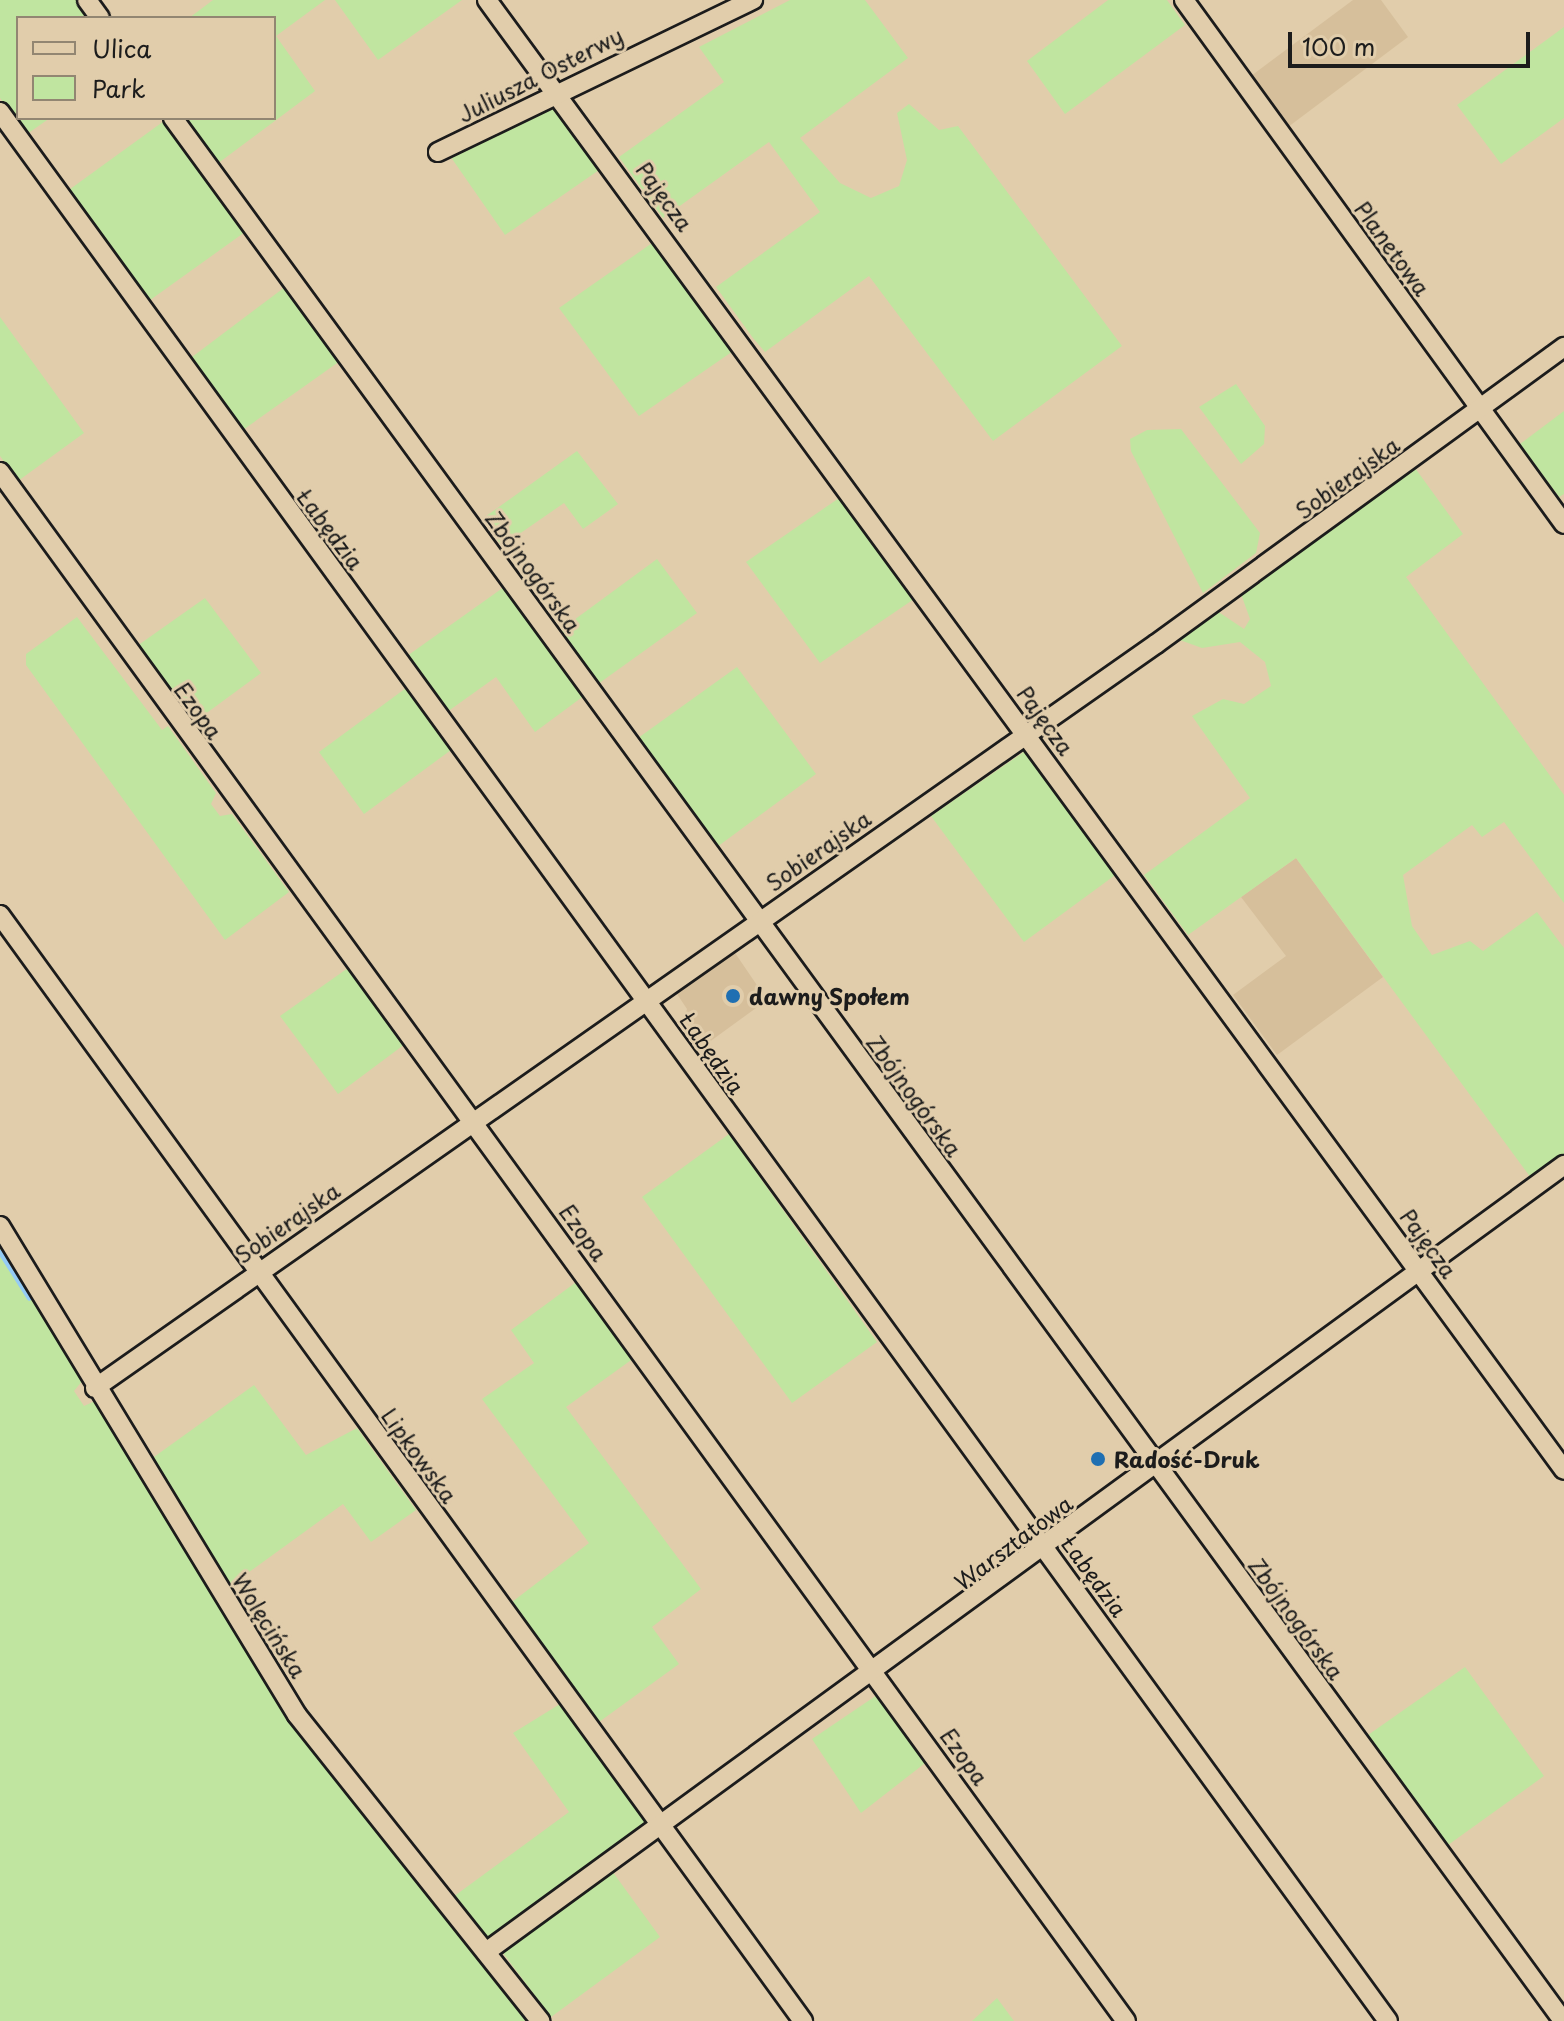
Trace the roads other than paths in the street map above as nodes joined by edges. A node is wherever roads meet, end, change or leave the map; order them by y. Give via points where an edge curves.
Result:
1 (487, 0) edge
2 (753, 0) edge
3 (1184, 0) edge
4 (556, 89) junction
5 (0, 112) edge
6 (174, 120) edge
7 (438, 152) dead end
8 (1564, 347) edge
9 (1482, 409) junction
10 (0, 472) edge
11 (1564, 524) edge
12 (1027, 735) junction
13 (0, 915) edge
14 (760, 920) junction
15 (646, 999) junction
16 (472, 1120) junction
17 (1564, 1165) edge
18 (0, 1226) edge
19 (1417, 1267) junction
20 (257, 1272) junction
21 (95, 1388) junction
22 (1155, 1464) junction
23 (1564, 1470) edge
24 (1045, 1549) junction
25 (875, 1672) junction
26 (662, 1826) junction
27 (486, 1952) junction
28 (540, 2021) edge
29 (803, 2021) edge
30 (1126, 2021) edge
31 (1388, 2021) edge
32 (1563, 2021) edge

1 - 4 street, Pajęcza
2 - 4 street, Juliusza Osterwy
3 - 9 street, Planetowa
4 - 7 street, Juliusza Osterwy
4 - 12 street, Pajęcza
5 - 15 street, Łabędzia
6 - 14 street, Zbójnogórska
8 - 9 street, Sobierajska
9 - 11 street, Planetowa
9 - 12 street, Sobierajska
10 - 16 street, Ezopa
12 - 14 street, Sobierajska
12 - 19 street, Pajęcza
13 - 20 street, Lipkowska
14 - 15 street, Sobierajska
14 - 22 street, Zbójnogórska
15 - 16 street, Sobierajska
15 - 24 street, Łabędzia
16 - 20 street, Sobierajska
16 - 25 street, Ezopa
17 - 19 street, Warsztatowa
18 - 21 street, Wolęcińska
19 - 22 street, Warsztatowa
19 - 23 street, Pajęcza
20 - 21 street, Sobierajska
20 - 26 street, Lipkowska
21 - 27 street, Wolęcińska via 297,1715
22 - 24 street, Warsztatowa
22 - 32 street, Zbójnogórska
24 - 25 street, Warsztatowa
24 - 31 street, Łabędzia
25 - 26 street, Warsztatowa
25 - 30 street, Ezopa
26 - 27 street, Warsztatowa
26 - 29 street, Lipkowska
27 - 28 street, Wolęcińska

